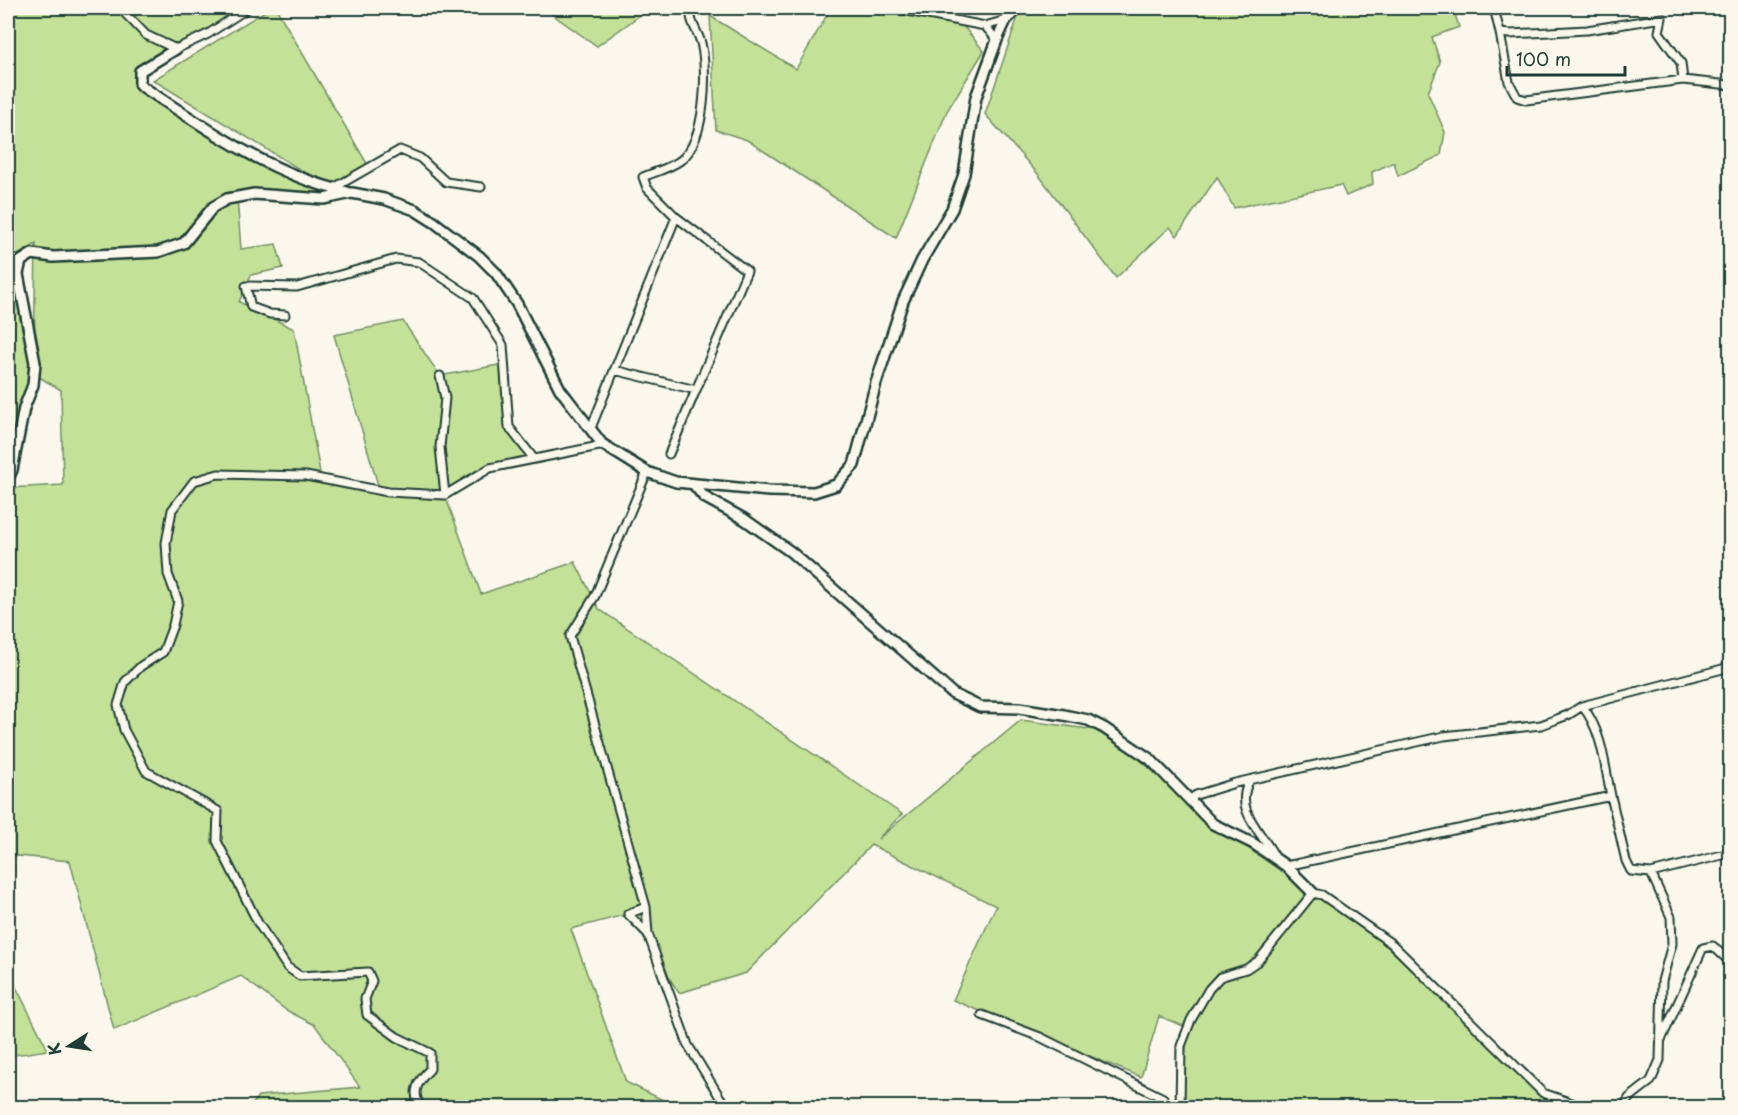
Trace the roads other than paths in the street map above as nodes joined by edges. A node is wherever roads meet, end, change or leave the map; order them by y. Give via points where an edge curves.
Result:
1 (120, 8) edge
2 (248, 8) edge
3 (692, 8) edge
4 (892, 8) edge
5 (1018, 8) edge
6 (1494, 8) edge
7 (1006, 20) junction
8 (985, 26) junction
9 (1500, 33) junction
10 (997, 40) junction
11 (176, 49) junction
12 (1683, 81) junction
13 (1731, 85) edge
14 (481, 187) dead end
15 (332, 189) junction
16 (352, 193) junction
17 (676, 217) junction
18 (21, 261) junction
19 (8, 264) edge
20 (285, 315) dead end
21 (614, 370) junction
22 (440, 376) dead end
23 (696, 390) junction
24 (591, 428) junction
25 (604, 445) junction
26 (669, 454) dead end
27 (534, 459) junction
28 (648, 472) junction
29 (8, 479) edge
30 (695, 486) junction
31 (445, 495) junction
32 (1731, 667) edge
33 (1582, 706) junction
34 (1250, 780) junction
35 (1611, 796) junction
36 (1189, 800) junction
37 (1731, 853) edge
38 (1276, 860) junction
39 (1286, 866) junction
40 (1651, 873) junction
41 (1313, 894) junction
42 (646, 907) junction
43 (648, 934) junction
44 (1731, 962) edge
45 (982, 1015) dead end
46 (1661, 1040) junction
47 (422, 1107) edge
48 (729, 1107) edge
49 (1171, 1107) edge
50 (1180, 1107) edge
51 (1586, 1107) edge
52 (1623, 1107) edge

1 - 11 street via 146,35
2 - 11 street
3 - 17 street via 690,18 701,42 704,69 705,94 698,126 683,158 643,177 647,188
4 - 8 street
5 - 7 street
6 - 9 street
7 - 8 street
7 - 10 street
8 - 10 street
9 - 12 street via 1587,30 1662,18 1659,32 1682,63
9 - 12 street via 1509,82 1517,97 1526,100
10 - 30 street via 976,97 964,174 952,209 903,301 854,465 836,485 814,492
11 - 15 street via 140,71 140,85 264,161
12 - 13 street
14 - 15 street via 446,182 420,158 400,150
15 - 16 street
16 - 18 street via 324,199 254,194 227,199 213,207 184,243 158,252 53,257 32,254
16 - 24 street via 415,210 488,265 517,304 560,389
17 - 21 street
17 - 23 street via 747,271
18 - 19 street
18 - 29 street via 18,274 35,363 33,385
20 - 27 street via 251,307 246,286 297,286 396,259 419,262 473,298 503,345 509,427
21 - 23 street
21 - 24 street
22 - 31 street via 445,398 440,447
23 - 26 street
24 - 25 street
25 - 27 street
25 - 28 street
27 - 31 street via 490,468
28 - 30 street
28 - 42 street via 595,596 570,636
30 - 36 street via 704,497 791,552 953,694 980,707 1019,708 1088,720 1150,759
31 - 47 street via 388,492 306,476 218,474 194,481 172,510 166,543 168,573 178,601 173,625 163,652 125,682 118,705 124,730 146,771 218,811 217,841 258,923 287,967 300,976 368,972 372,981 365,999 367,1015 397,1037 430,1053 430,1069 418,1080 416,1091
32 - 33 street
33 - 34 street via 1541,725 1444,736
33 - 35 street via 1591,716
34 - 36 street
34 - 38 street via 1244,790 1244,806
35 - 39 street
35 - 40 street via 1631,871
36 - 38 street via 1213,824
37 - 40 street
38 - 39 street
39 - 41 street
40 - 46 street via 1671,918 1672,944 1662,981
41 - 50 street via 1258,961 1220,977 1209,989 1181,1046
41 - 51 street via 1322,895 1392,944 1543,1093
42 - 43 street
42 - 43 street via 628,914
43 - 48 street via 688,1045
44 - 46 street via 1713,946 1703,948
45 - 49 street via 1040,1037 1162,1098
46 - 52 street via 1660,1060 1652,1081

